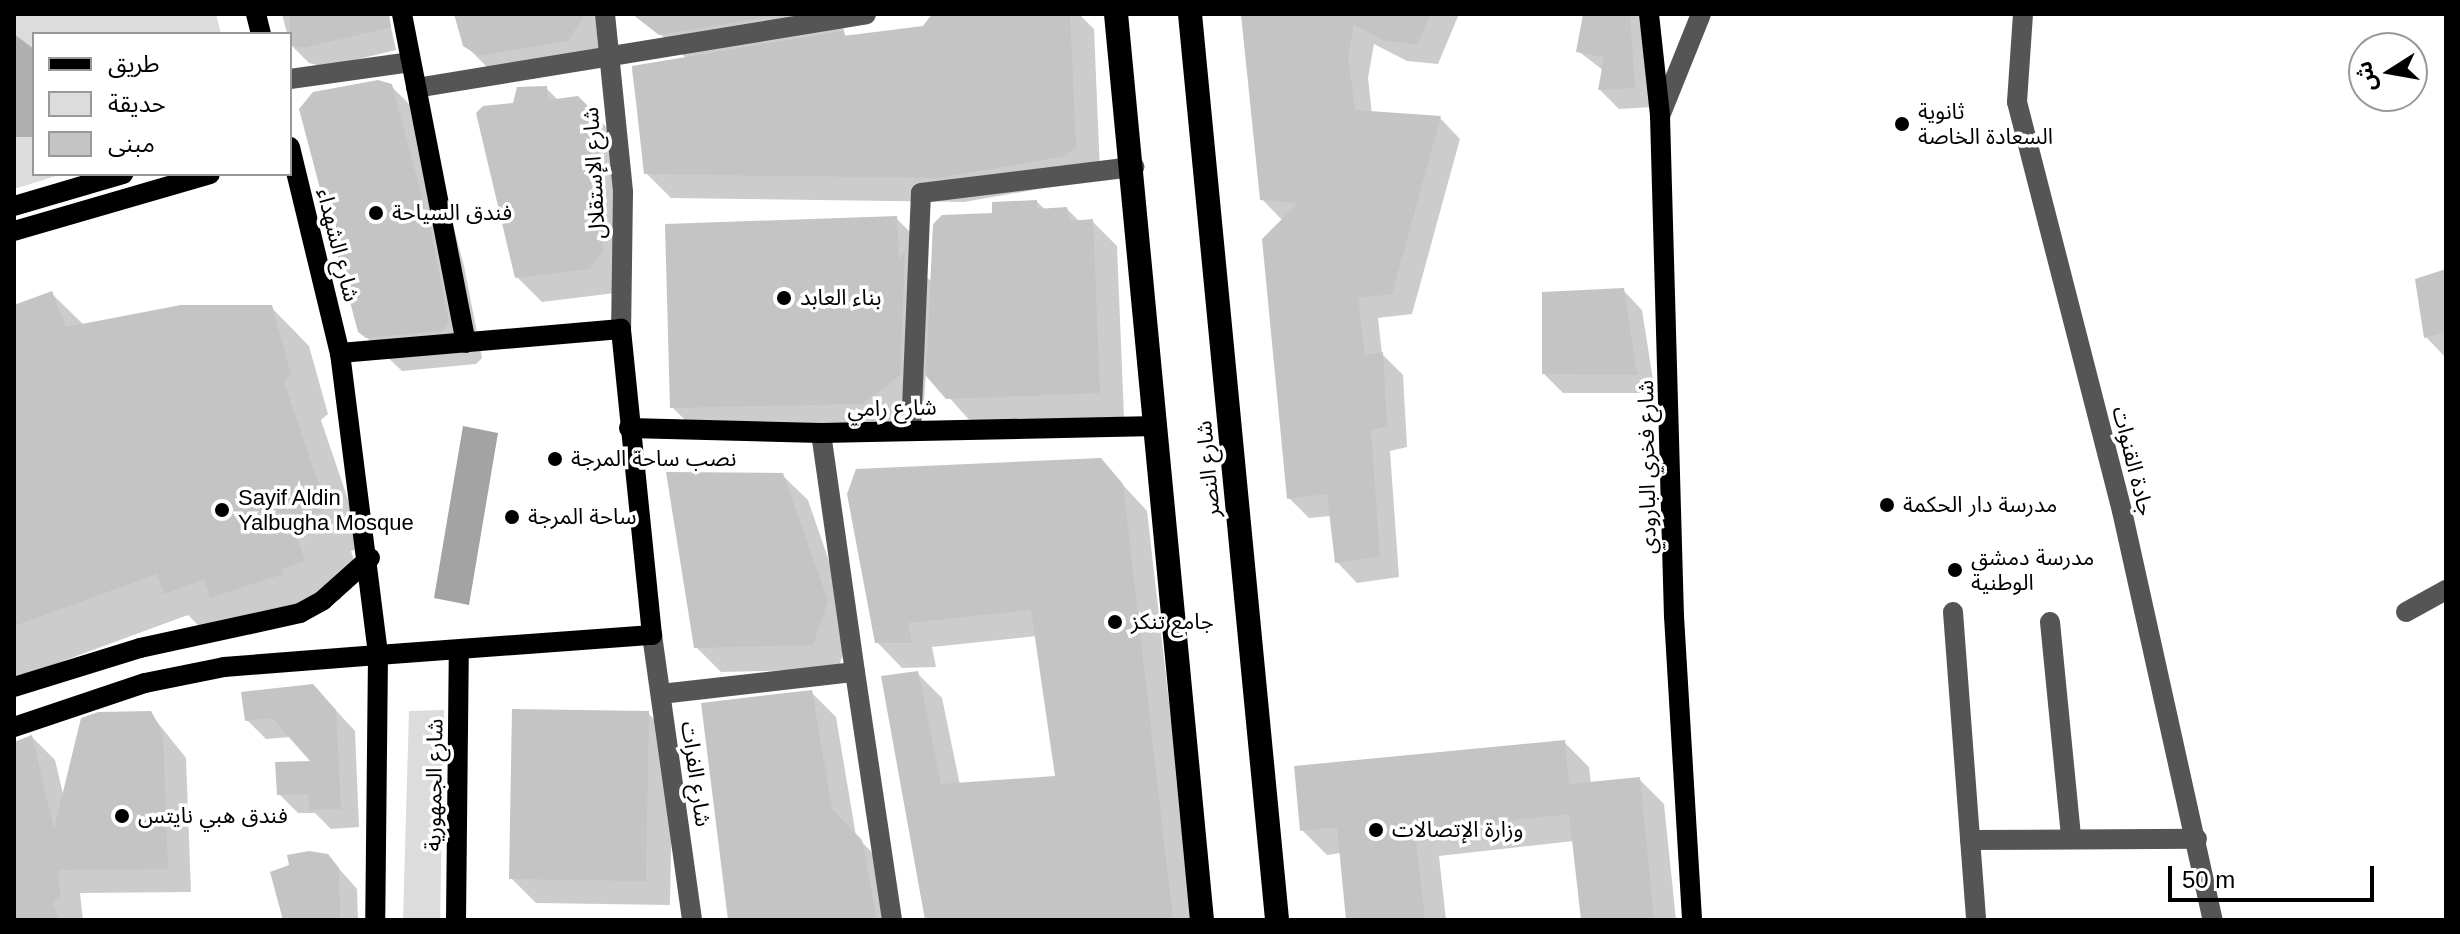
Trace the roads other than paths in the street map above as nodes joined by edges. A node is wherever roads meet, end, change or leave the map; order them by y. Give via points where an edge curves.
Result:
1 (402, 14) edge
2 (605, 14) edge
3 (866, 14) edge
4 (1116, 14) edge
5 (1190, 14) edge
6 (1649, 14) edge
7 (1701, 14) edge
8 (2023, 14) edge
9 (834, 16) edge
10 (610, 60) junction
11 (411, 62) junction
12 (292, 79) edge
13 (416, 88) junction
14 (1660, 116) junction
15 (1134, 167) junction
16 (116, 176) edge
17 (203, 176) edge
18 (294, 179) edge
19 (16, 206) edge
20 (20, 229) edge
21 (621, 329) junction
22 (466, 343) junction
23 (340, 353) junction
24 (1157, 426) junction
25 (629, 428) junction
26 (911, 431) junction
27 (821, 433) junction
28 (370, 558) junction
29 (2446, 590) edge
30 (1953, 612) dead end
31 (2406, 612) dead end
32 (2050, 622) dead end
33 (652, 635) junction
34 (459, 650) junction
35 (378, 655) junction
36 (855, 672) junction
37 (14, 687) edge
38 (661, 694) junction
39 (14, 727) edge
40 (2071, 838) junction
41 (2197, 839) junction
42 (1970, 840) junction
43 (375, 920) edge
44 (456, 920) edge
45 (692, 920) edge
46 (892, 920) edge
47 (1202, 920) edge
48 (1277, 920) edge
49 (1692, 920) edge
50 (1976, 920) edge
51 (2213, 920) edge

1 - 11 main road
2 - 10 street, شارع الإستقلال
3 - 9 street
4 - 15 highway
5 - 48 highway, شارع النصر
6 - 14 main road, شارع فخري البارودي
7 - 14 street
8 - 41 street, جادة القنوات via 2017,102 2122,511
9 - 10 street
10 - 13 street
10 - 21 street, شارع الإستقلال via 623,192
11 - 12 street
11 - 13 main road
13 - 22 main road
14 - 49 main road, شارع فخري البارودي via 1674,616
15 - 24 highway
15 - 26 street via 921,193
16 - 19 main road
17 - 20 main road
18 - 23 main road, شارع الشهداء
19 - 20 main road
21 - 22 main road
21 - 25 main road
22 - 23 main road
23 - 28 main road
24 - 26 main road, شارع رامي
24 - 47 highway
25 - 27 main road, شارع رامي
25 - 33 main road
26 - 27 main road, شارع رامي
27 - 36 street
28 - 35 main road
28 - 37 main road via 323,600 288,617 140,648
29 - 31 street
30 - 42 street
32 - 40 street
33 - 34 main road
33 - 38 street, شارع الفرات
34 - 35 main road
34 - 44 main road, شارع الجمهورية
35 - 39 main road via 224,667 145,683
35 - 43 main road
36 - 38 street
36 - 46 street
38 - 45 street, شارع الفرات
40 - 41 street
40 - 42 street
41 - 51 street, جادة القنوات
42 - 50 street

